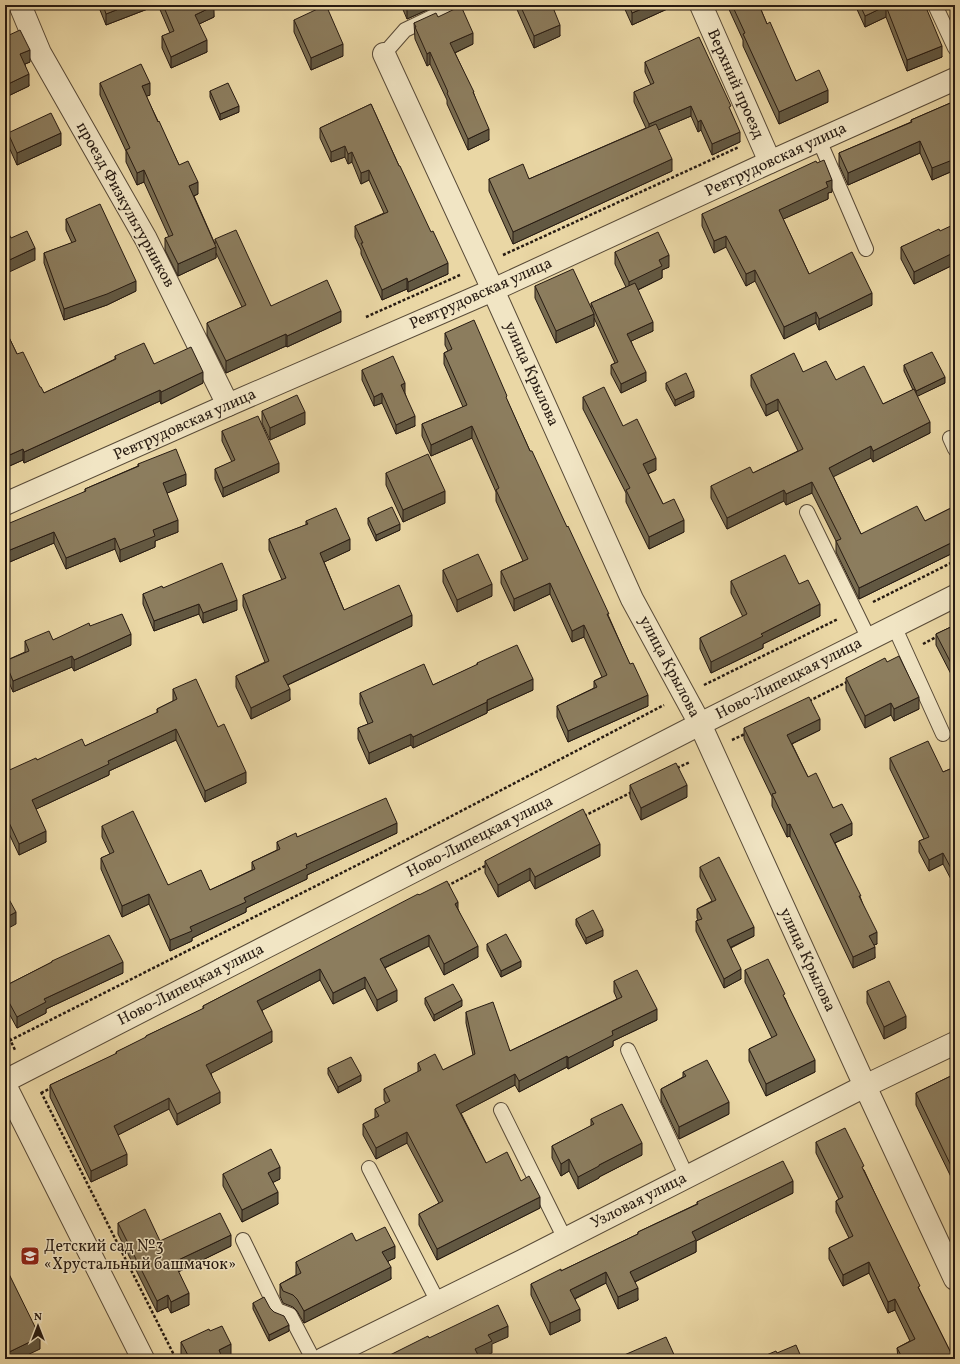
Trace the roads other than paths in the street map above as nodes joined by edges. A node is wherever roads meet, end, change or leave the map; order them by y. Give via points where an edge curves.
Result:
1 (20, 5) edge
2 (457, 5) edge
3 (701, 5) edge
4 (935, 5) edge
5 (955, 48) edge
6 (384, 54) joint
7 (955, 79) edge
8 (820, 140) junction
9 (770, 162) junction
10 (866, 248) dead end
11 (493, 290) junction
12 (228, 405) junction
13 (5, 504) edge
14 (807, 512) dead end
15 (955, 596) edge
16 (894, 626) junction
17 (870, 639) junction
18 (700, 724) junction
19 (943, 734) dead end
20 (955, 1043) edge
21 (628, 1050) dead end
22 (5, 1081) edge
23 (5, 1085) edge
24 (865, 1086) junction
25 (501, 1110) dead end
26 (369, 1168) dead end
27 (687, 1177) junction
28 (565, 1239) junction
29 (243, 1240) dead end
30 (952, 1267) edge
31 (438, 1302) junction
32 (143, 1359) edge
33 (313, 1359) edge
34 (322, 1359) edge

1 - 12 street, проезд Физкультурников via 40,53 146,239
2 - 6 lane via 405,30
3 - 9 street, Верхний проезд
4 - 5 lane
6 - 11 street, улица Крылова
7 - 8 street, Ревтрудовская улица
8 - 9 street, Ревтрудовская улица
8 - 10 lane
9 - 11 street, Ревтрудовская улица
11 - 12 street, Ревтрудовская улица
11 - 18 street, улица Крылова via 632,599
12 - 13 street, Ревтрудовская улица
14 - 17 lane
15 - 16 street, Ново-Липецкая улица
16 - 17 street, Ново-Липецкая улица
16 - 19 lane
17 - 18 street, Ново-Липецкая улица
18 - 22 street, Ново-Липецкая улица
18 - 24 street, улица Крылова
20 - 24 street, Узловая улица
21 - 27 lane
23 - 32 street
24 - 27 street, Узловая улица
24 - 30 street, улица Крылова
25 - 28 lane
26 - 31 lane
27 - 28 street, Узловая улица
28 - 31 street, Узловая улица
29 - 33 lane via 277,1310 290,1315
31 - 34 street, Узловая улица

